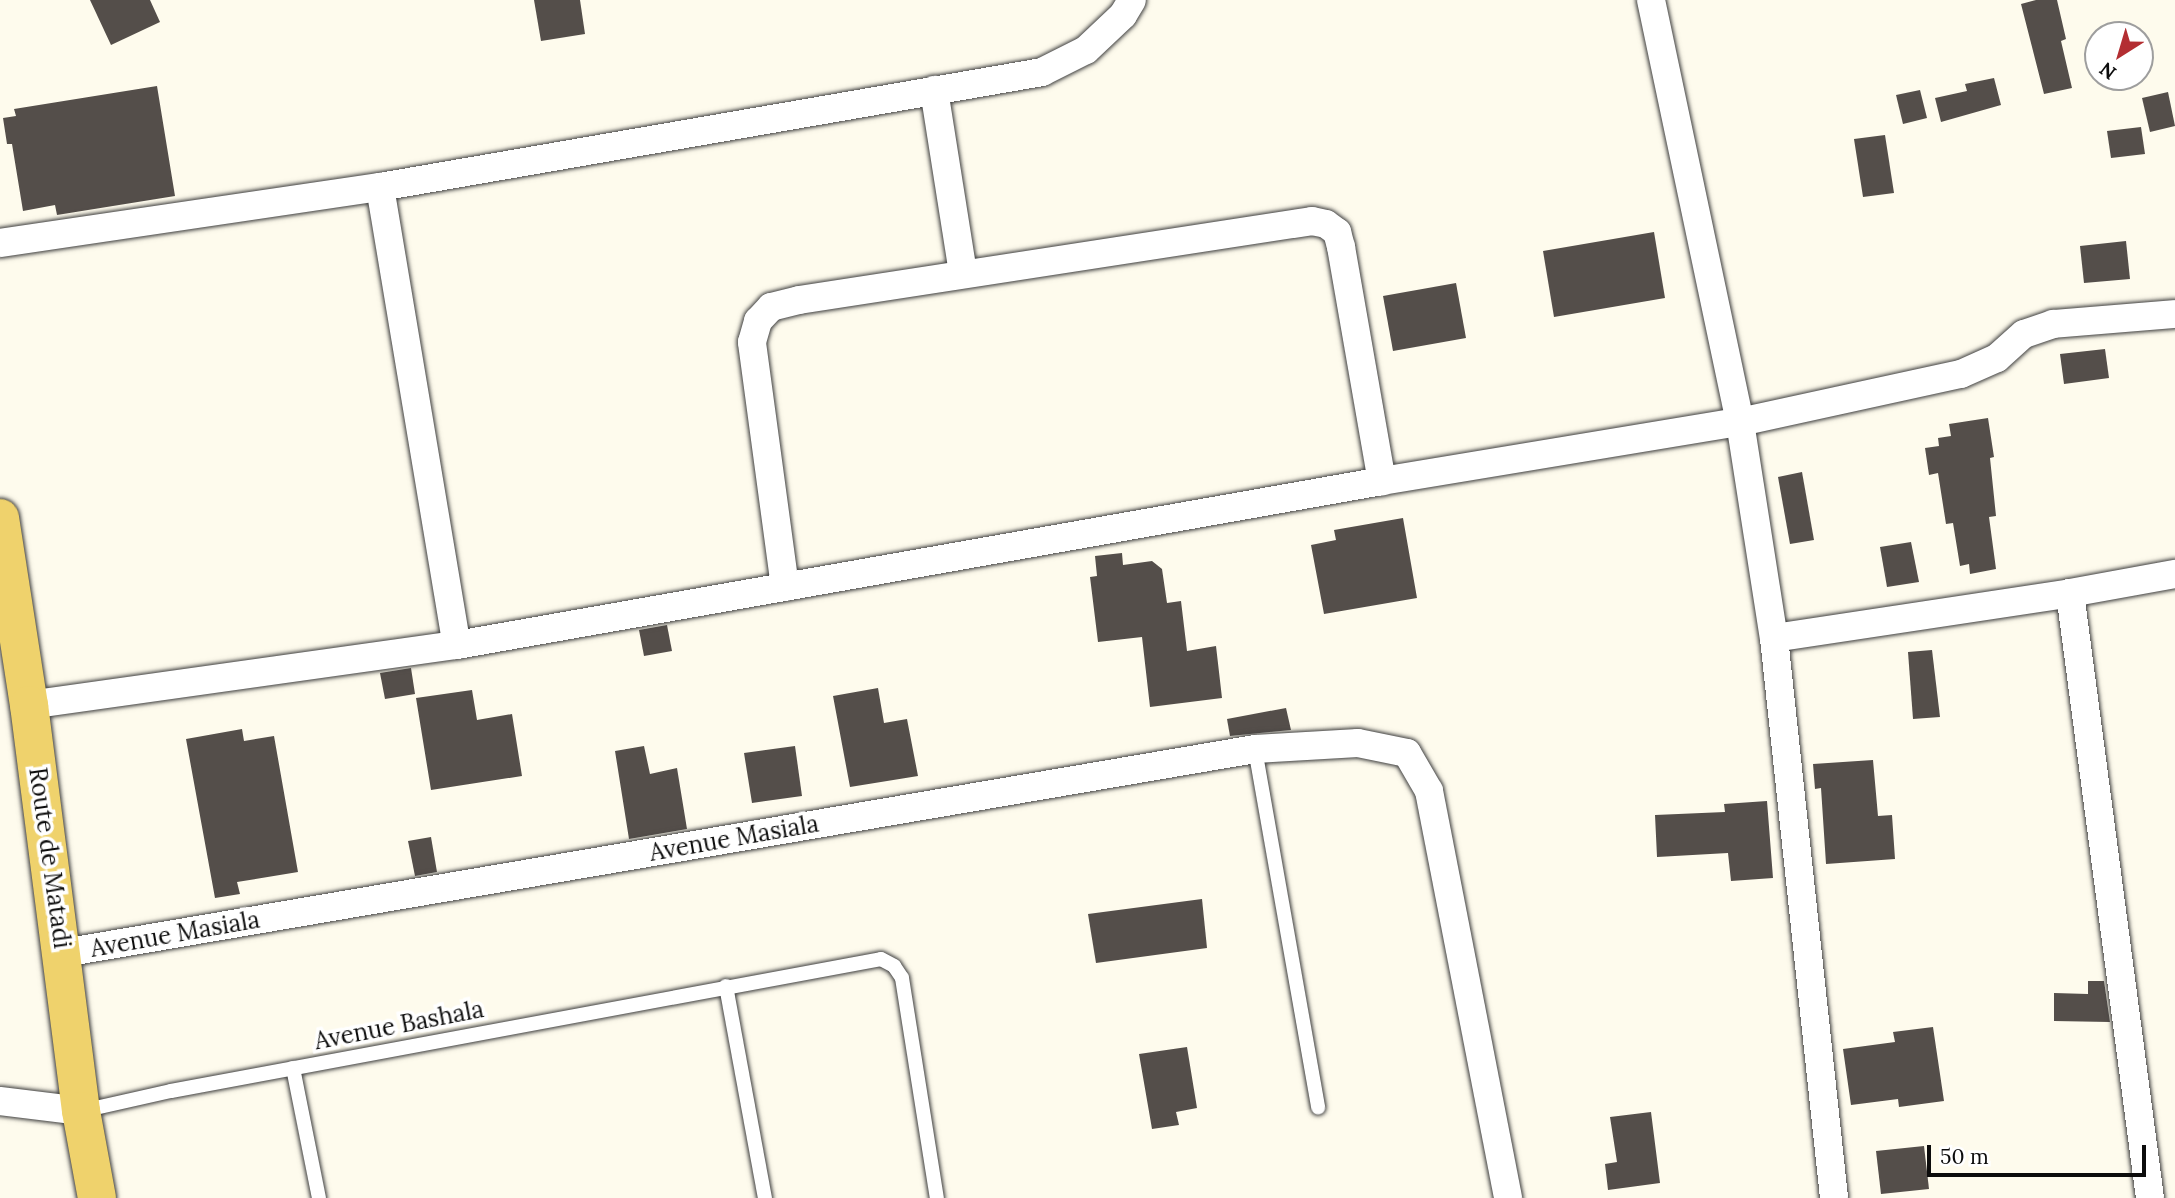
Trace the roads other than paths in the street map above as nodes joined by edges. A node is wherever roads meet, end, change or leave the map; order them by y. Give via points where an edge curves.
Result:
1 (1132, 0) edge
2 (1651, 0) edge
3 (934, 90) junction
4 (380, 187) junction
5 (0, 243) edge
6 (963, 273) junction
7 (2175, 314) edge
8 (1740, 422) junction
9 (1382, 481) junction
10 (0, 518) edge
11 (2175, 574) edge
12 (785, 587) junction
13 (2070, 593) junction
14 (1774, 638) junction
15 (457, 645) junction
16 (29, 705) junction
17 (1255, 749) junction
18 (63, 953) junction
19 (726, 986) junction
20 (293, 1068) junction
21 (0, 1101) edge
22 (1318, 1107) dead end
23 (81, 1111) junction
24 (97, 1198) edge
25 (319, 1198) edge
26 (765, 1198) edge
27 (937, 1198) edge
28 (1508, 1198) edge
29 (1834, 1198) edge
30 (2150, 1198) edge

1 - 3 street via 1123,15 1086,50 1042,72
2 - 8 street
3 - 4 street
3 - 6 street
4 - 5 street
4 - 15 street
6 - 9 street via 1312,221 1326,224 1337,232 1341,247
6 - 12 street via 799,300 771,307 758,321 752,342
7 - 8 street via 2053,324 2024,334 1997,358 1961,374
8 - 9 street
8 - 14 street
9 - 12 street
10 - 16 main road, Route de Matadi
11 - 13 street
12 - 15 street
13 - 14 street
13 - 30 street
14 - 29 street
15 - 16 street
16 - 18 main road, Route de Matadi
17 - 18 street, Avenue Masiala
17 - 22 lane
17 - 28 street, Avenue Masiala via 1358,743 1407,753 1429,791
18 - 23 main road, Route de Matadi
19 - 20 lane, Avenue Bashala
19 - 26 lane
19 - 27 lane, Avenue Bashala via 881,959 894,966 902,978
20 - 23 lane, Avenue Bashala
20 - 25 lane
21 - 23 street
23 - 24 main road, Route de Matadi

